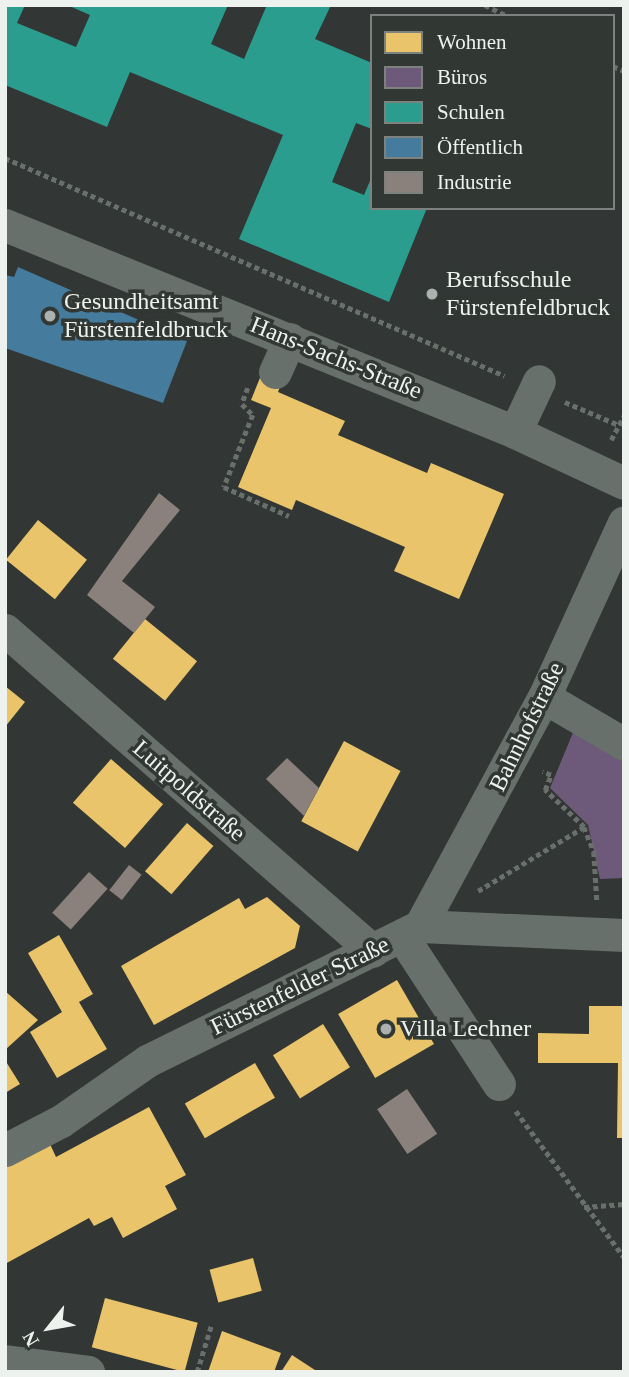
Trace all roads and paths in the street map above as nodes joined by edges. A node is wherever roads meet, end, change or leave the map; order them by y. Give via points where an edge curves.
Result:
1 (485, 5) edge
2 (504, 14) edge
3 (5, 158) edge
4 (5, 225) edge
5 (290, 339) junction
6 (263, 375) joint
7 (537, 385) junction
8 (619, 425) dead end
9 (515, 432) junction
10 (624, 483) edge
11 (289, 516) dead end
12 (624, 522) edge
13 (5, 630) edge
14 (544, 697) junction
15 (624, 744) edge
16 (551, 775) dead end
17 (584, 827) junction
18 (500, 877) dead end
19 (411, 931) junction
20 (610, 935) edge
21 (373, 951) junction
22 (499, 1084) joint
23 (5, 1150) edge
24 (624, 1204) edge
25 (584, 1207) junction
26 (624, 1256) edge
27 (211, 1326) dead end
28 (5, 1361) edge
29 (88, 1372) edge
30 (197, 1372) edge

1 - 2 path
3 - 7 path
4 - 5 street, Hans-Sachs-Straße
5 - 6 street
5 - 9 street, Hans-Sachs-Straße
6 - 11 path via 243,404 253,415 224,488
7 - 8 path
7 - 9 street
9 - 10 street, Hans-Sachs-Straße
12 - 14 street, Bahnhofstraße
13 - 21 street, Luitpoldstraße
14 - 15 street
14 - 19 street, Bahnhofstraße
16 - 17 path via 545,790
17 - 18 path
17 - 20 path via 594,852
19 - 20 street, Fürstenfelder Straße
19 - 21 street, Fürstenfelder Straße
19 - 22 street
21 - 23 street, Fürstenfelder Straße via 147,1061 61,1121
22 - 25 path
24 - 25 path
25 - 26 path
27 - 30 path
28 - 29 street

